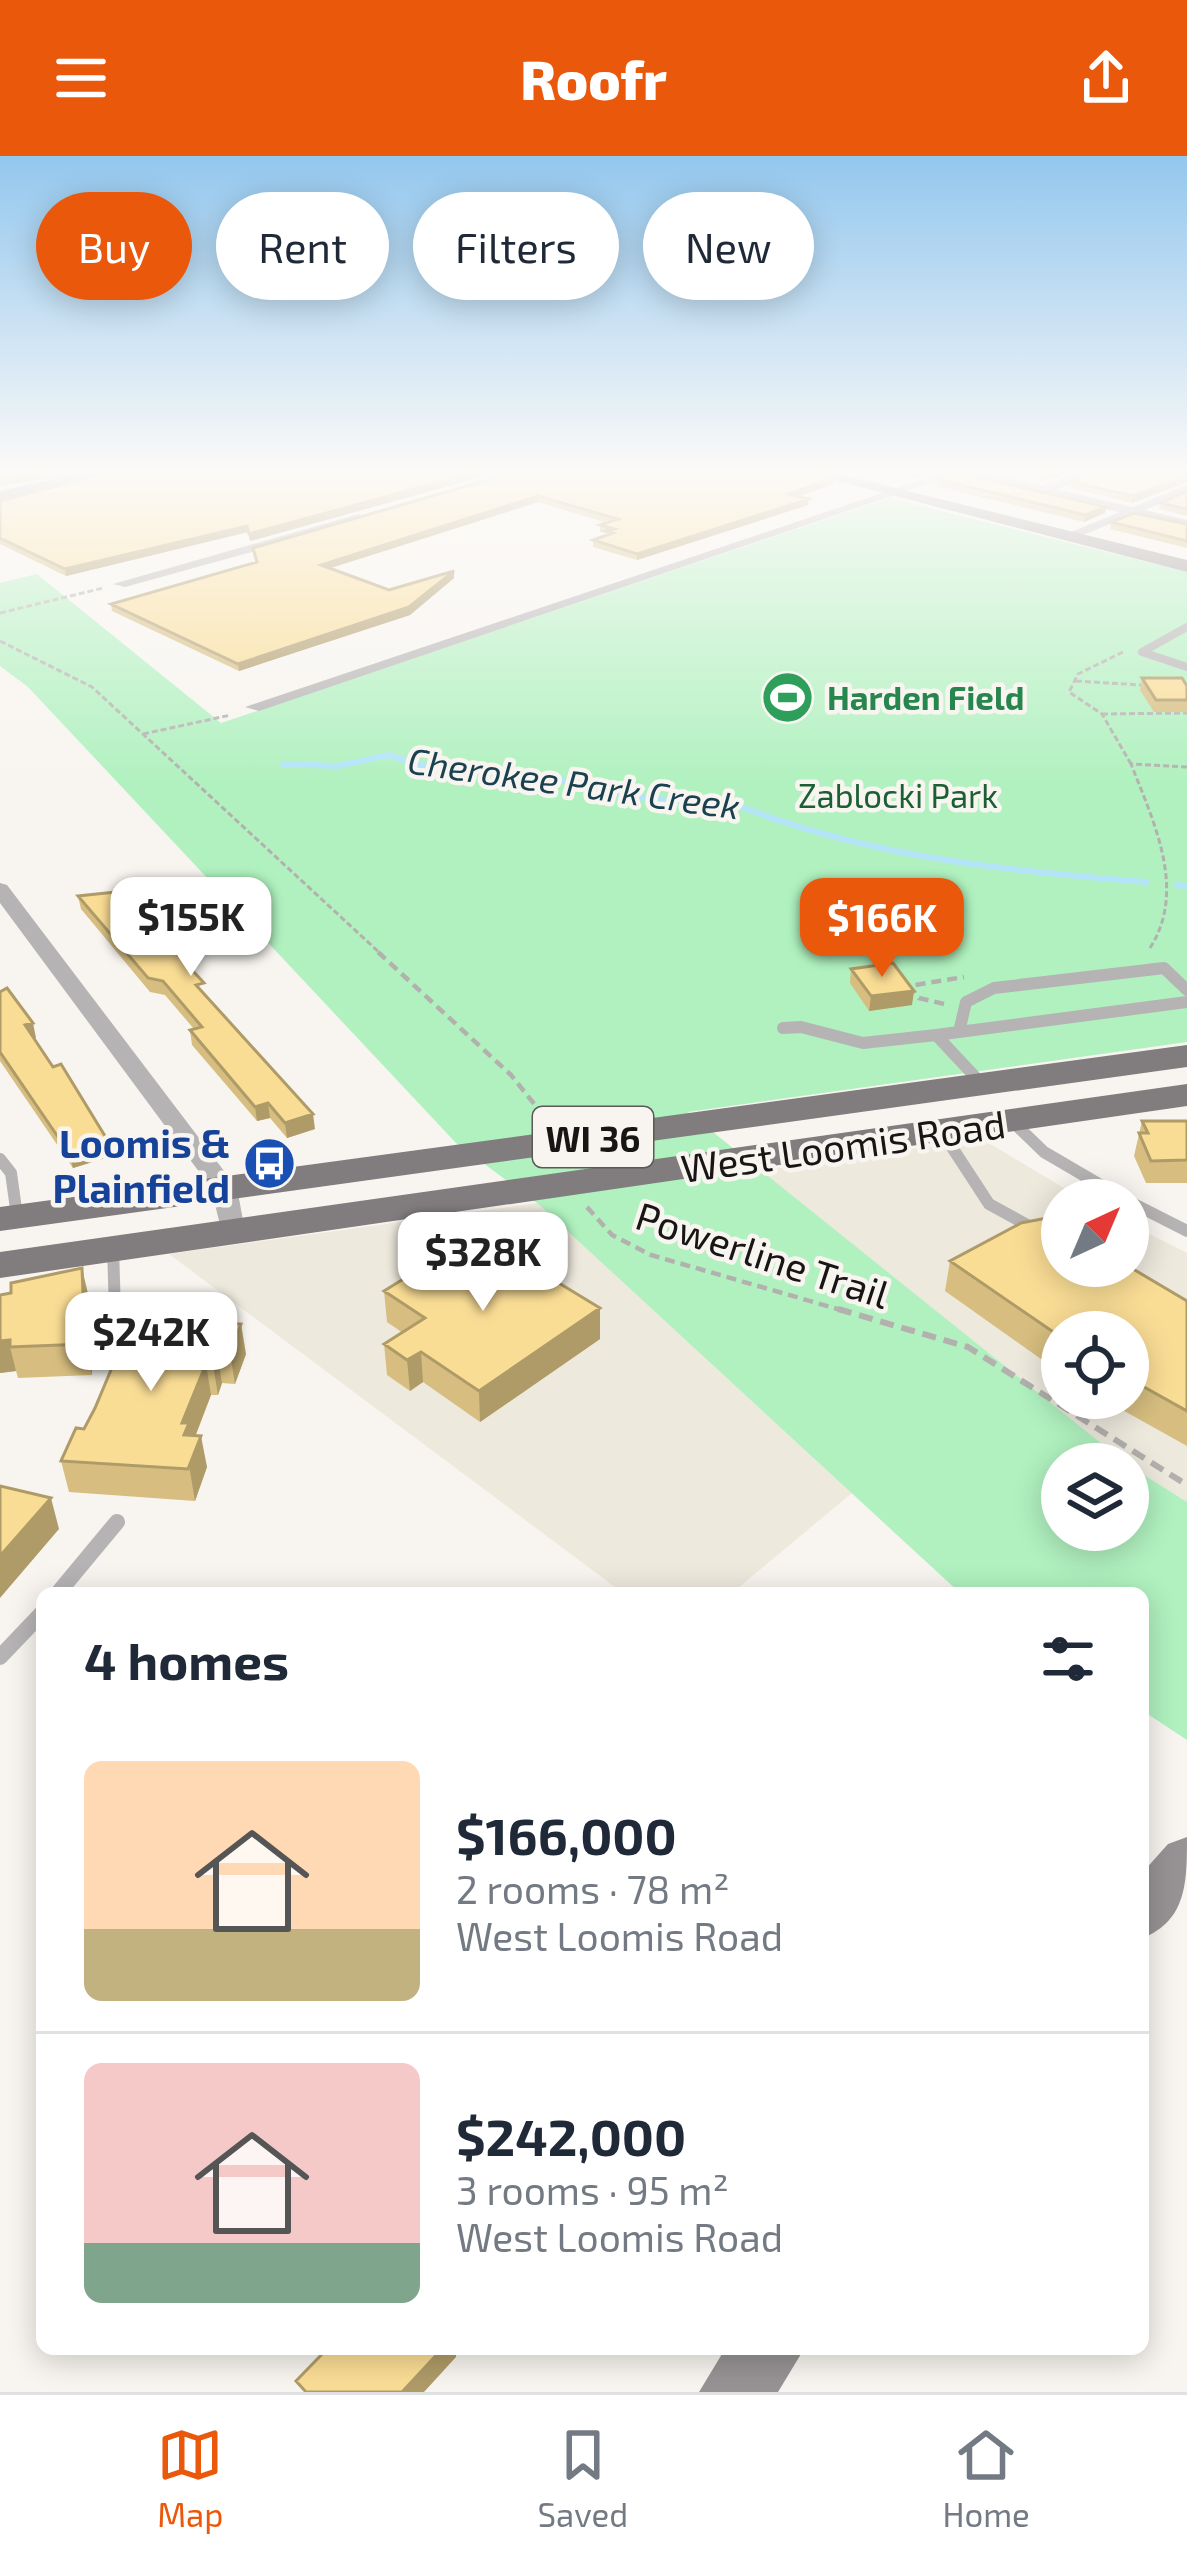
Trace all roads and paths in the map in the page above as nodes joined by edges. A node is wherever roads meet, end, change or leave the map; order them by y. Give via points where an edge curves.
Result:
1 (140, 578) edge
2 (635, 578) edge
3 (120, 584) joint
4 (0, 613) edge
5 (1187, 627) edge
6 (0, 641) edge
7 (1138, 644) dead end
8 (1187, 667) edge
9 (1076, 681) junction
10 (1156, 686) edge
11 (253, 707) joint
12 (1187, 713) edge
13 (1102, 714) junction
14 (143, 734) junction
15 (1130, 764) junction
16 (1187, 766) edge
17 (0, 889) edge
18 (1156, 969) junction
19 (1187, 989) edge
20 (1187, 1002) edge
21 (783, 1028) dead end
22 (959, 1032) junction
23 (936, 1035) junction
24 (1187, 1056) edge
25 (981, 1083) junction
26 (1187, 1095) edge
27 (1013, 1122) junction
28 (942, 1132) junction
29 (556, 1142) junction
30 (0, 1160) edge
31 (1090, 1179) edge
32 (574, 1183) junction
33 (224, 1188) junction
34 (1149, 1212) edge
35 (9, 1217) edge
36 (232, 1231) junction
37 (1187, 1231) edge
38 (1041, 1233) edge
39 (113, 1248) junction
40 (0, 1265) edge
41 (157, 1333) edge
42 (1187, 1485) edge
43 (116, 1522) dead end
44 (63, 1587) edge
45 (36, 1619) edge
46 (0, 1657) edge
47 (1187, 1861) edge
48 (1149, 1906) edge
49 (765, 2355) edge
50 (734, 2392) edge

1 - 3 street
2 - 11 street
3 - 4 path
5 - 8 lane via 1142,652
6 - 14 path via 92,687
7 - 9 path
9 - 10 path
9 - 13 path via 1069,692
11 - 14 path
12 - 13 path
13 - 15 path
14 - 29 path via 511,1075 536,1100
15 - 16 path
15 - 18 path via 1161,840 1169,919 1148,951
17 - 33 street
18 - 19 lane
18 - 22 lane via 970,996 960,1007
20 - 22 lane
21 - 23 lane via 862,1043
22 - 23 lane
23 - 25 lane
24 - 25 main road, West Loomis Road / WI 36
25 - 27 main road
25 - 29 main road, West Loomis Road / WI 36
26 - 27 main road, West Loomis Road / WI 36
27 - 28 main road, West Loomis Road / WI 36
27 - 31 lane
28 - 32 main road, West Loomis Road / WI 36
28 - 38 lane via 988,1204
29 - 33 main road, West Loomis Road / WI 36
30 - 35 lane via 11,1173
32 - 36 main road, West Loomis Road / WI 36
32 - 42 path, Powerline Trail via 588,1209 627,1244 968,1347
33 - 35 main road, West Loomis Road / WI 36
33 - 36 street
34 - 37 lane
36 - 39 main road, West Loomis Road / WI 36
39 - 40 main road, West Loomis Road / WI 36
39 - 41 lane via 115,1329
43 - 44 lane
45 - 46 lane
47 - 48 street
49 - 50 street

